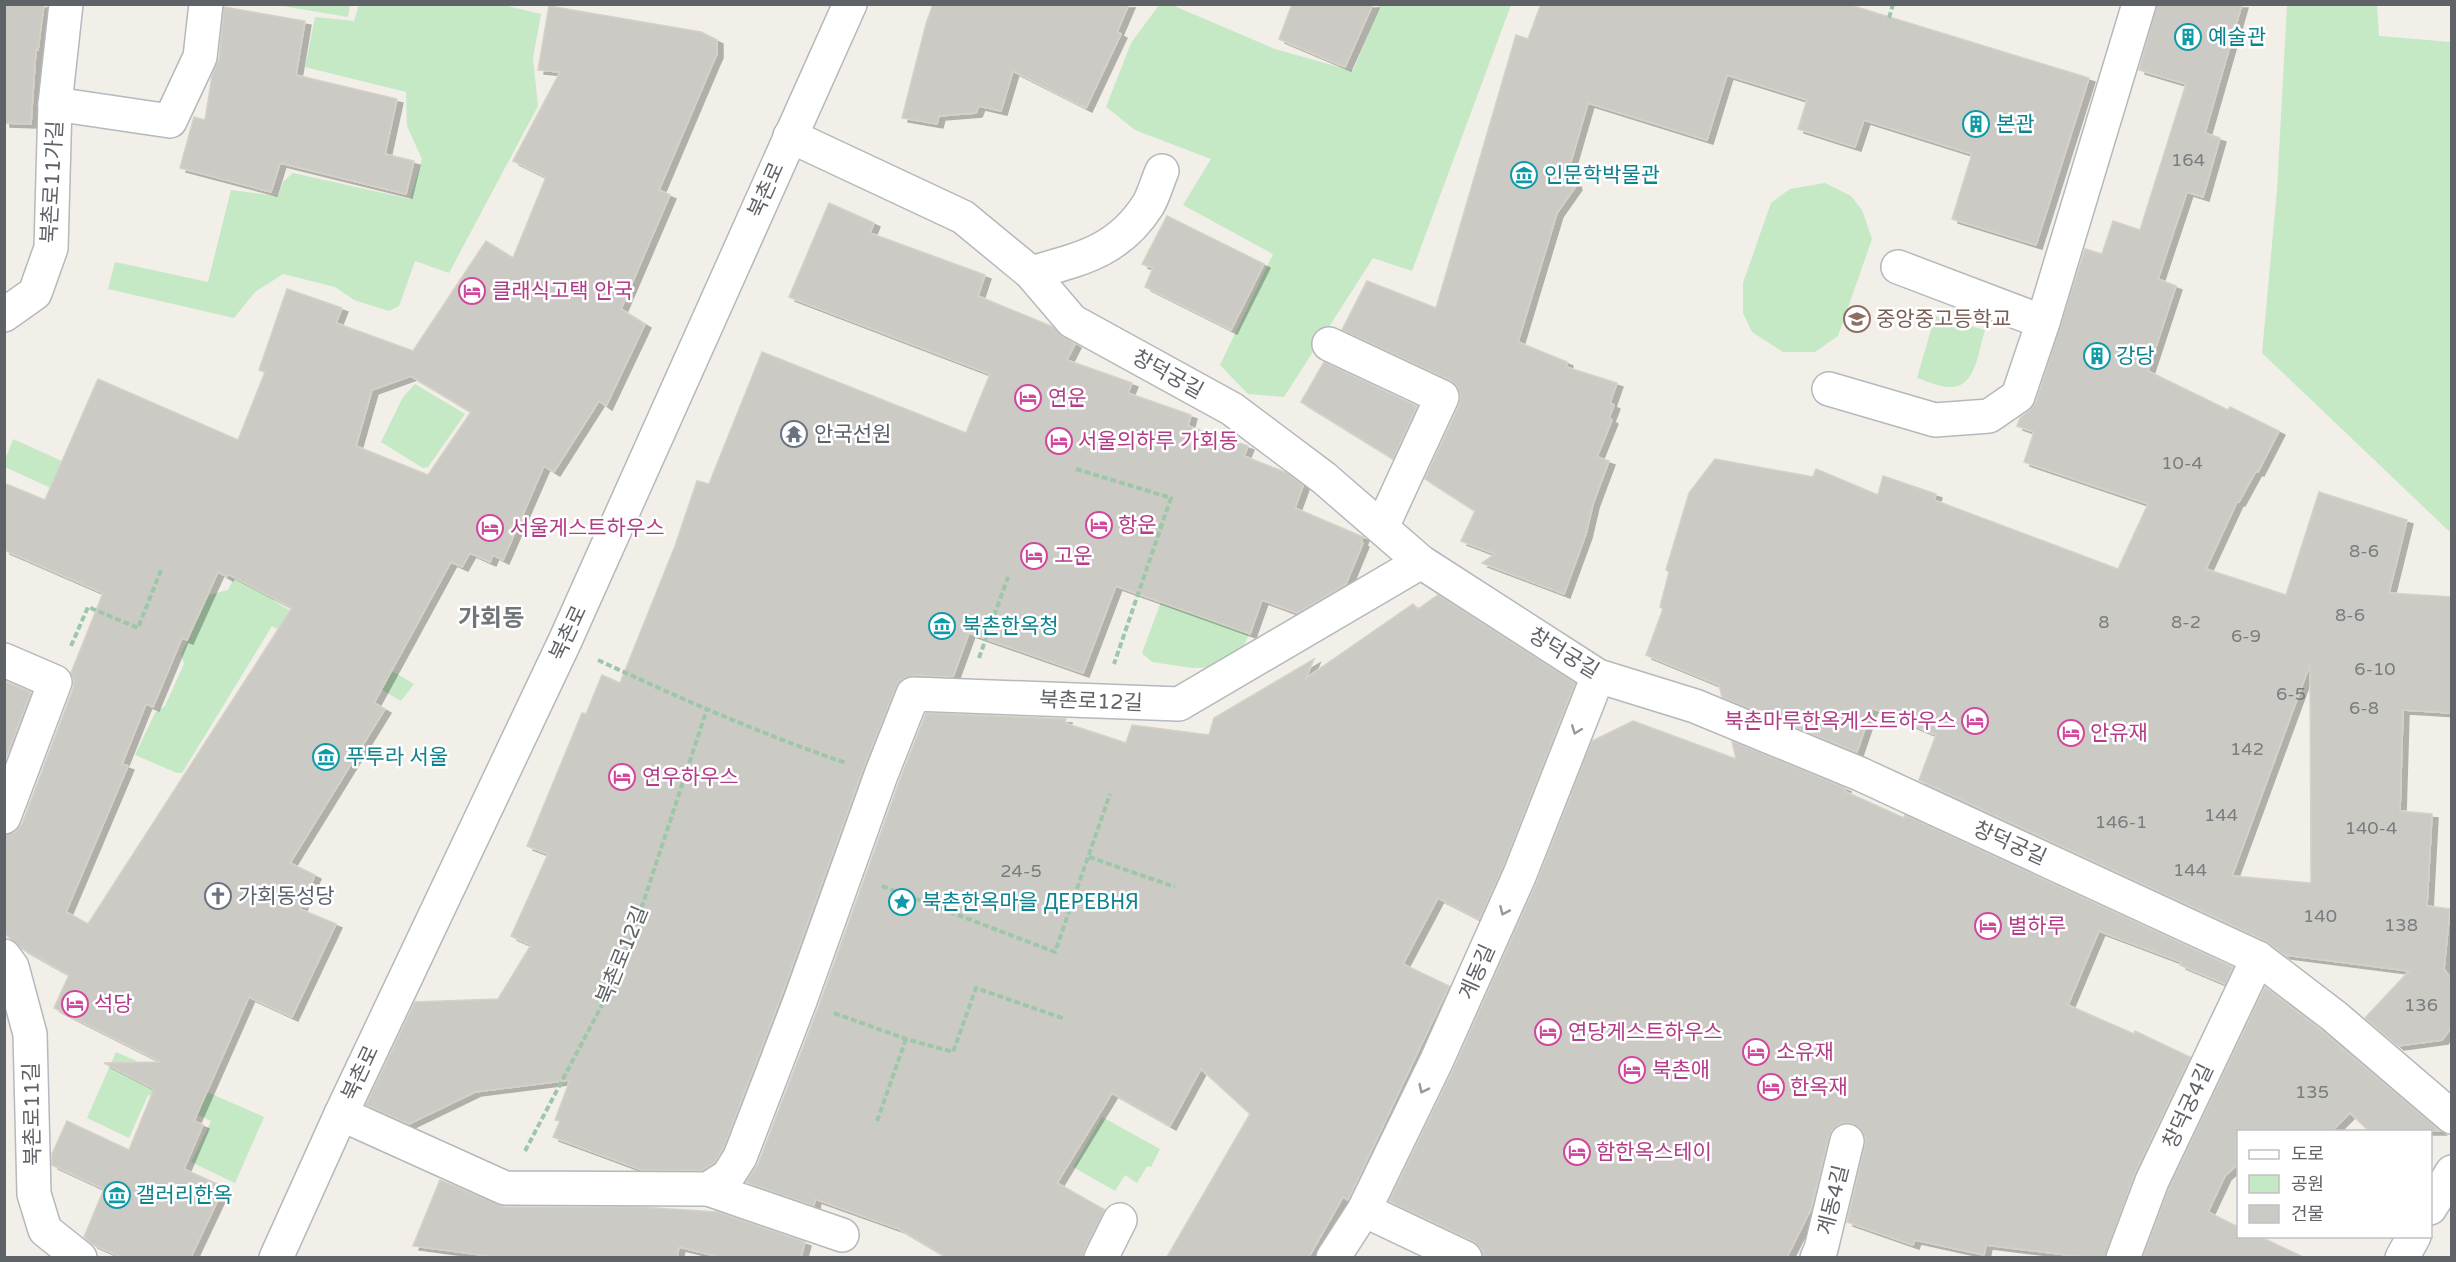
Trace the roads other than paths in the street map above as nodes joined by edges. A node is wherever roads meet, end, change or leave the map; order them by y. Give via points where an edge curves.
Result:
1 (66, 4) edge
2 (206, 4) edge
3 (850, 4) edge
4 (2139, 4) edge
5 (55, 104) junction
6 (790, 136) junction
7 (1162, 171) dead end
8 (1898, 267) dead end
9 (1031, 273) junction
10 (4, 315) edge
11 (2043, 322) junction
12 (1329, 345) dead end
13 (1829, 389) dead end
14 (1382, 527) junction
15 (1421, 562) junction
16 (4, 660) edge
17 (1598, 676) junction
18 (4, 817) edge
19 (4, 956) edge
20 (2258, 958) junction
21 (341, 1114) junction
22 (2451, 1117) edge
23 (1847, 1141) dead end
24 (2451, 1172) edge
25 (708, 1189) junction
26 (2432, 1205) edge
27 (1364, 1210) junction
28 (1120, 1220) dead end
29 (842, 1235) dead end
30 (2413, 1238) edge
31 (80, 1257) edge
32 (276, 1257) edge
33 (1101, 1257) edge
34 (1333, 1257) edge
35 (1465, 1257) edge
36 (1817, 1257) edge
37 (2123, 1257) edge
38 (2402, 1257) edge

1 - 5 street, 북촌로11가길
2 - 5 street, 북촌로11가길 via 200,57 170,121
3 - 6 street, 북촌로
4 - 11 street
5 - 10 street, 북촌로11가길 via 51,248 35,293
6 - 9 street, 창덕궁길 via 963,217
6 - 21 street, 북촌로 via 565,641
7 - 9 street via 1148,205 1122,237 1091,256
8 - 11 street
9 - 14 street, 창덕궁길 via 1071,321 1232,409
11 - 13 street via 2018,396 1989,416 1935,420
12 - 14 street via 1442,397
14 - 15 street, 창덕궁길
15 - 17 street, 창덕궁길
15 - 25 street, 북촌로12길 via 1179,704 913,694 740,1157 728,1176
16 - 18 street via 55,682
17 - 20 street, 창덕궁길 via 1695,706 1860,774
17 -> 27 street, 계동길 via 1520,874
19 - 31 street, 북촌로11길 via 12,967 30,1034 34,1194 45,1230
20 - 22 street, 창덕궁길 via 2334,1016
20 - 37 street, 창덕궁4길 via 2152,1181
21 - 25 street via 505,1188
21 - 32 street, 북촌로
23 - 36 street, 계동4길
24 - 26 street
25 - 29 street
27 - 34 street, 계동길
27 - 35 street
28 - 33 street
30 - 38 street

